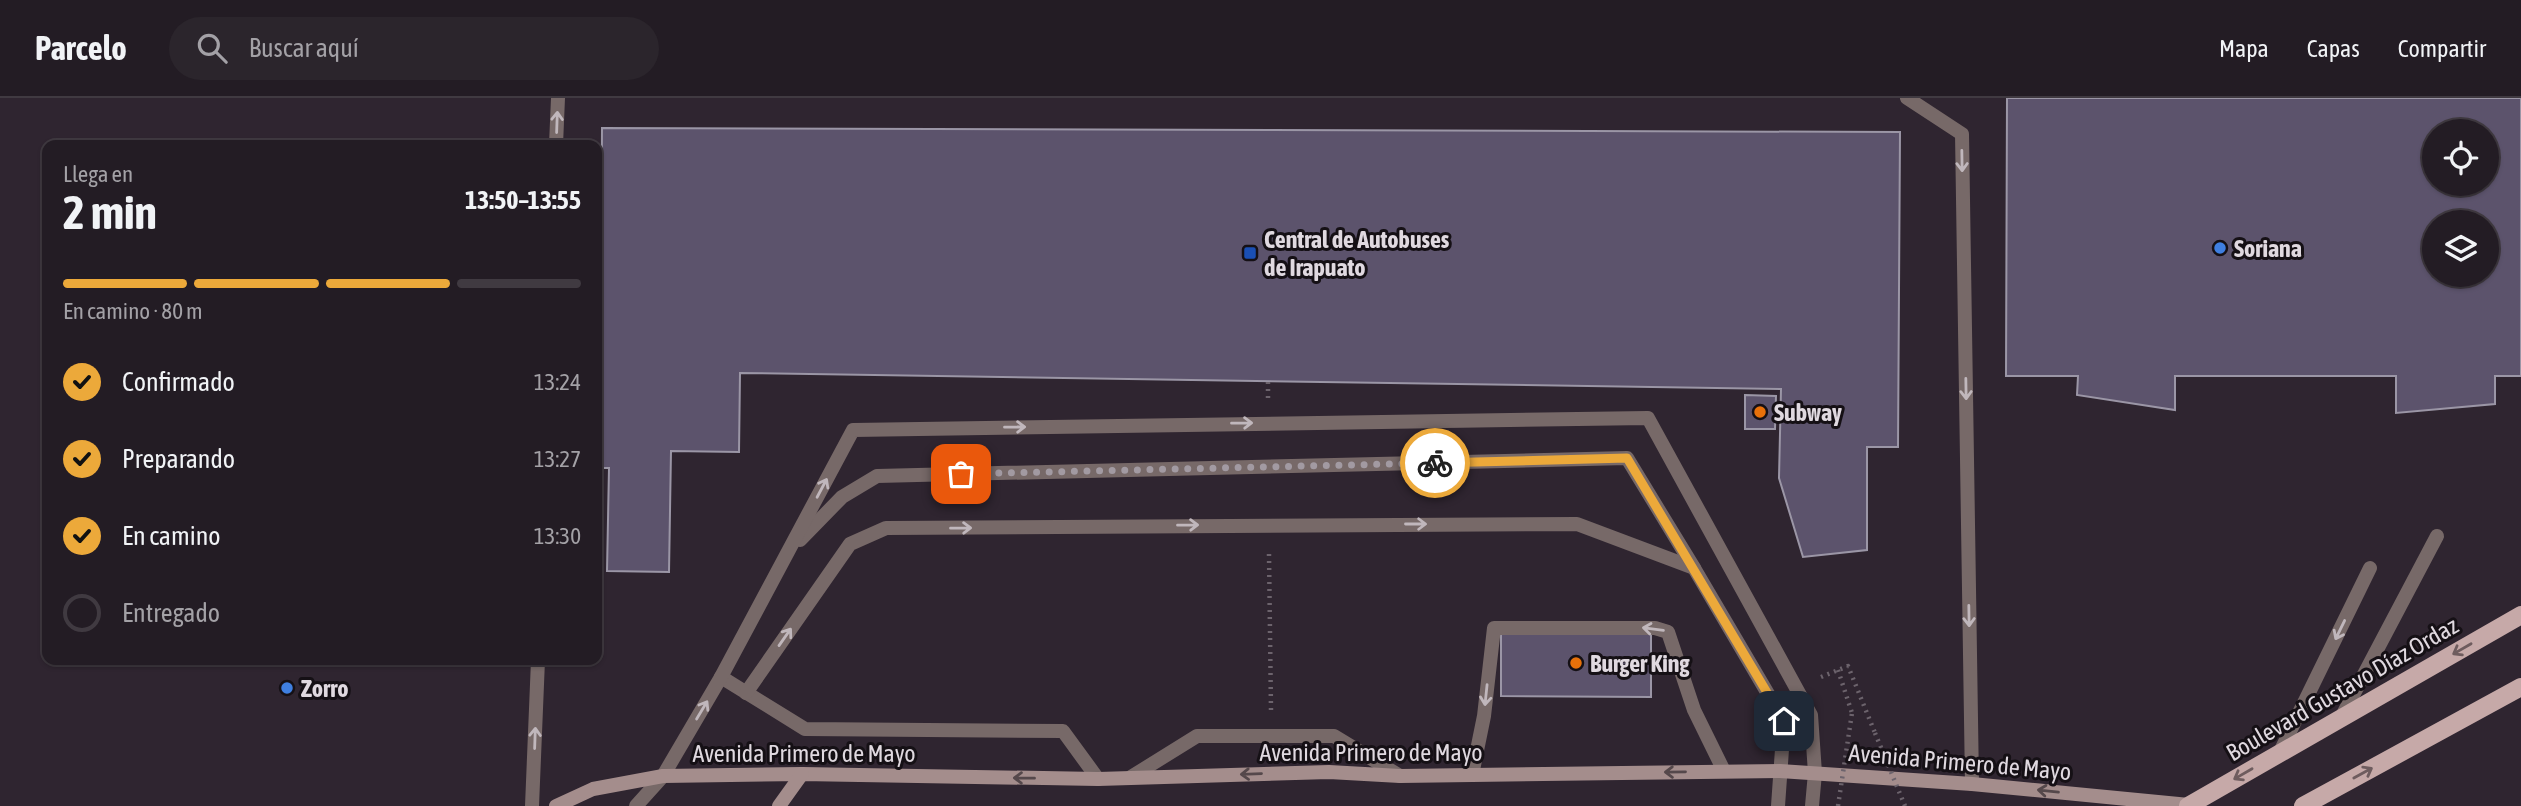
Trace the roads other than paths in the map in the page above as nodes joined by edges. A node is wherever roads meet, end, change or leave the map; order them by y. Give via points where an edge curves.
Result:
1 (558, 98) edge
2 (1907, 98) edge
3 (556, 140) edge
4 (2437, 536) dead end
5 (787, 554) junction
6 (2370, 568) dead end
7 (1694, 569) junction
8 (2521, 615) edge
9 (538, 665) edge
10 (721, 677) junction
11 (2521, 687) edge
12 (746, 693) junction
13 (2341, 718) junction
14 (2278, 754) junction
15 (1724, 771) junction
16 (1780, 771) junction
17 (1815, 773) junction
18 (802, 774) junction
19 (1472, 775) junction
20 (663, 776) junction
21 (1400, 776) junction
22 (1131, 777) junction
23 (1098, 779) junction
24 (1972, 784) junction
25 (532, 806) edge
26 (556, 806) edge
27 (636, 806) edge
28 (779, 806) edge
29 (1778, 806) edge
30 (1812, 806) edge
31 (2189, 806) edge
32 (2303, 806) edge

3 -> 1 lane
2 -> 24 lane via 1962,134
4 - 13 lane
5 - 7 lane via 842,497 877,475 1627,458
5 - 10 lane
5 -> 17 lane via 853,430 1648,418 1811,715
6 -> 14 lane
12 -> 7 lane via 850,544 886,528 1577,524
7 - 16 lane via 1784,721
8 -> 13 main road, Boulevard Gustavo Díaz Ordaz
25 -> 9 lane
10 - 12 lane
20 -> 10 lane
32 -> 11 main road
12 - 23 lane via 805,729 1062,731
13 - 14 main road, Boulevard Gustavo Díaz Ordaz
14 -> 31 main road, Boulevard Gustavo Díaz Ordaz
15 - 16 street, Avenida Primero de Mayo
15 -> 19 street, Avenida Primero de Mayo
15 -> 19 lane via 1694,710 1668,632 1655,628 1494,628
16 - 17 street, Avenida Primero de Mayo
16 - 29 lane
17 - 24 street, Avenida Primero de Mayo
17 - 30 lane
18 - 20 street, Avenida Primero de Mayo
23 -> 18 street, Avenida Primero de Mayo
18 - 28 street
19 - 21 street, Avenida Primero de Mayo
20 - 26 street, Avenida Primero de Mayo via 593,789
20 - 27 lane
21 -> 22 street, Avenida Primero de Mayo via 1329,772
21 - 22 lane via 1334,736 1197,736
22 - 23 street, Avenida Primero de Mayo
31 -> 24 street, Avenida Primero de Mayo

